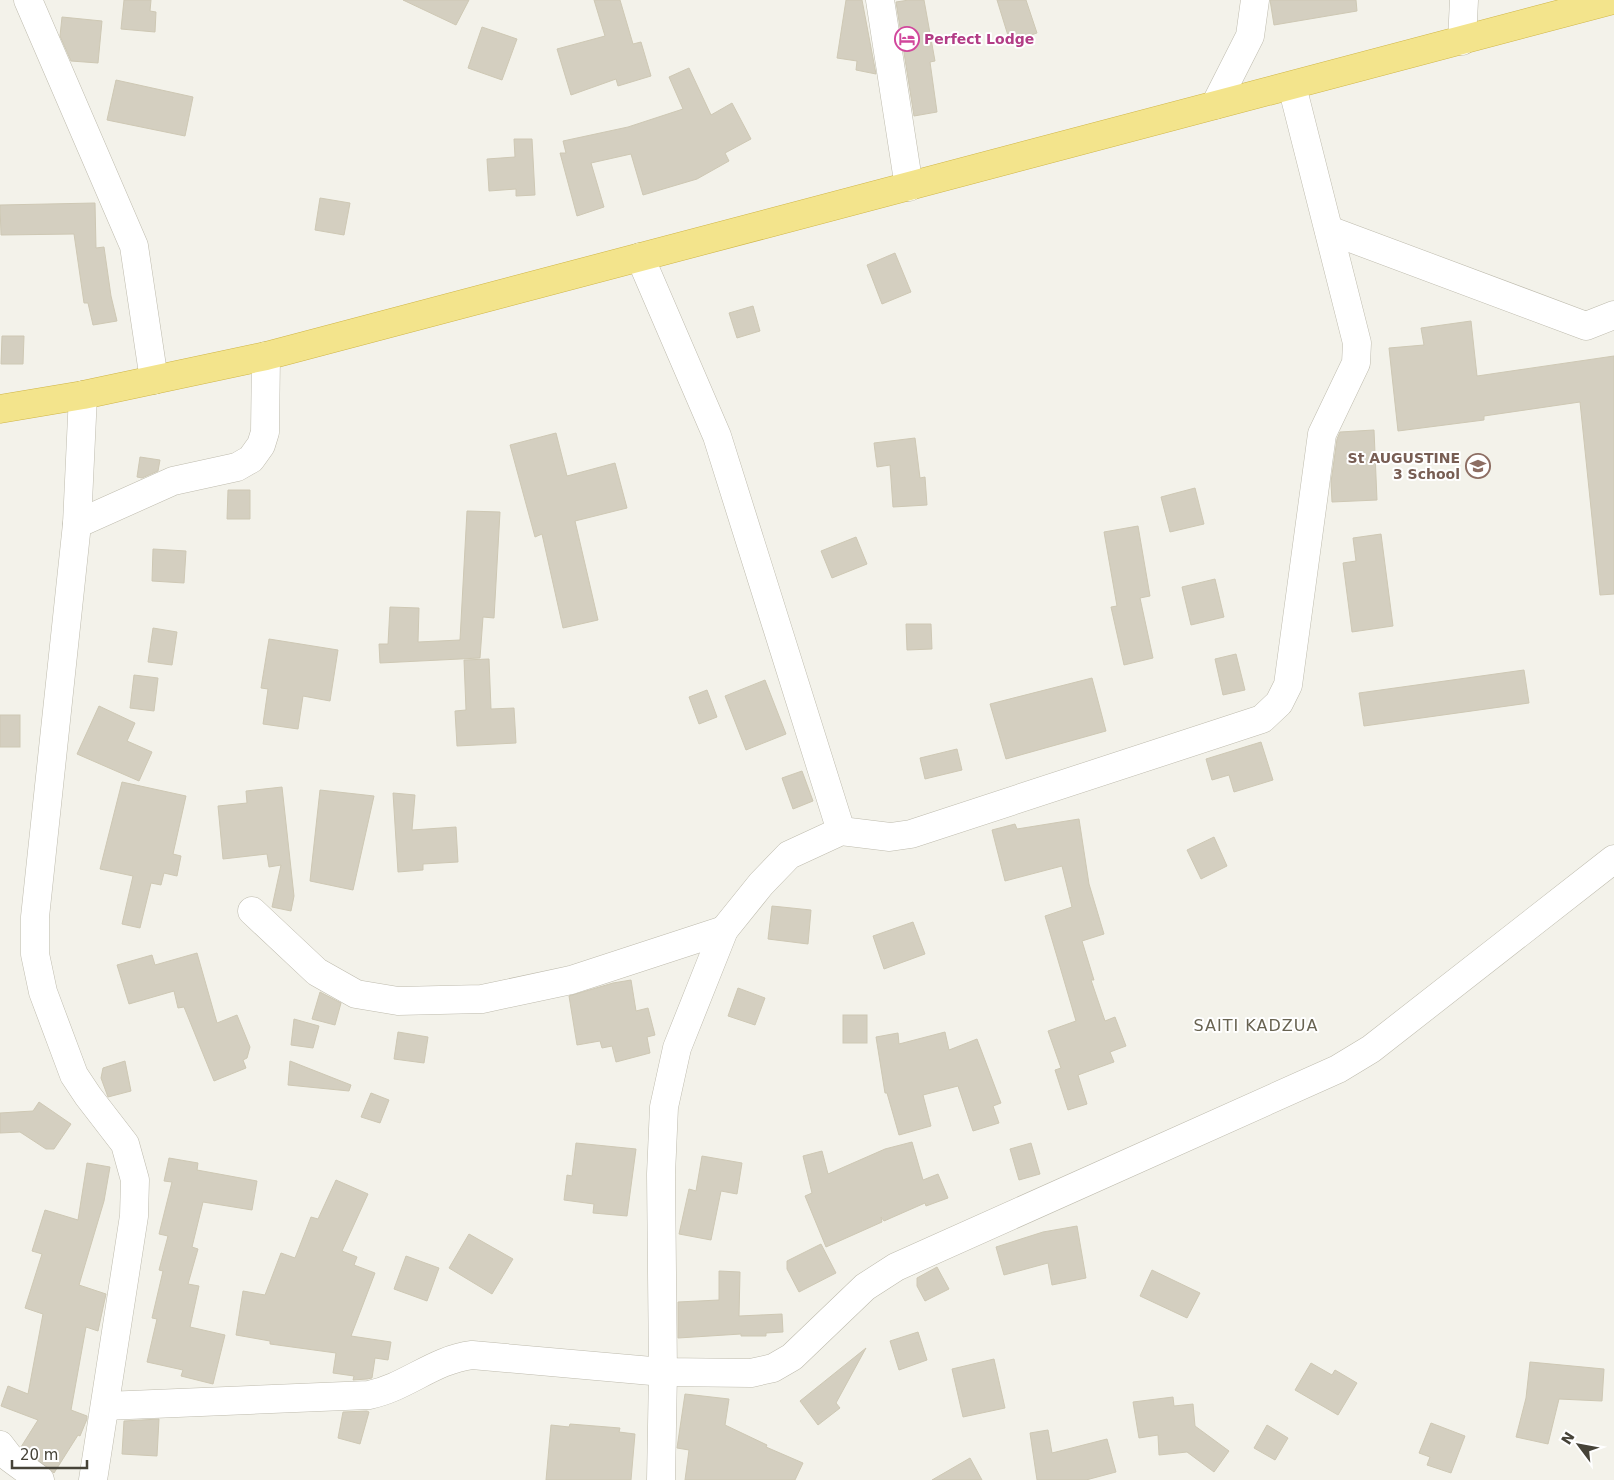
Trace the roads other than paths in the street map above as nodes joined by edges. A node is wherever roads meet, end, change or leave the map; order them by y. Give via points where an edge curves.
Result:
1 (28, 0) edge
2 (880, 0) edge
3 (1255, 0) edge
4 (1464, 0) edge
5 (1613, 0) edge
6 (1462, 41) junction
7 (1292, 86) junction
8 (1216, 105) junction
9 (909, 187) junction
10 (1329, 230) junction
11 (640, 257) junction
12 (1614, 315) edge
13 (266, 356) junction
14 (154, 380) junction
15 (83, 395) junction
16 (0, 409) edge
17 (77, 524) junction
18 (841, 831) junction
19 (1614, 859) edge
20 (252, 911) dead end
21 (724, 930) junction
22 (663, 1372) junction
23 (105, 1406) junction
24 (0, 1445) edge
25 (40, 1480) edge
26 (93, 1480) edge
27 (660, 1480) edge

1 - 14 street via 134,246
2 - 9 street
3 - 8 street via 1250,36
4 - 6 street
5 - 6 highway
6 - 7 highway
7 - 8 highway
7 - 10 street
8 - 9 highway
9 - 11 highway
10 - 12 street via 1586,326
10 - 18 street via 1357,343 1356,363 1322,434 1288,685 1279,704 1262,719 911,834 890,837
11 - 13 highway
11 - 18 street via 717,436
13 - 14 highway
13 - 17 street via 265,432 251,459 237,467 173,481
14 - 15 highway
15 - 16 highway
15 - 17 street
17 - 23 street via 35,917 35,954 43,992 74,1075 125,1144 135,1180 134,1216
18 - 21 street via 789,855
19 - 22 street via 1371,1049 1338,1069 896,1267 865,1288 792,1357 773,1368 751,1373
20 - 21 street via 316,972 356,994 398,1001 482,998 553,983
21 - 22 street via 677,1048 664,1107 661,1174
22 - 23 street via 472,1354 447,1360 385,1391 369,1395
22 - 27 street
23 - 26 street
24 - 25 street via 10,1458

